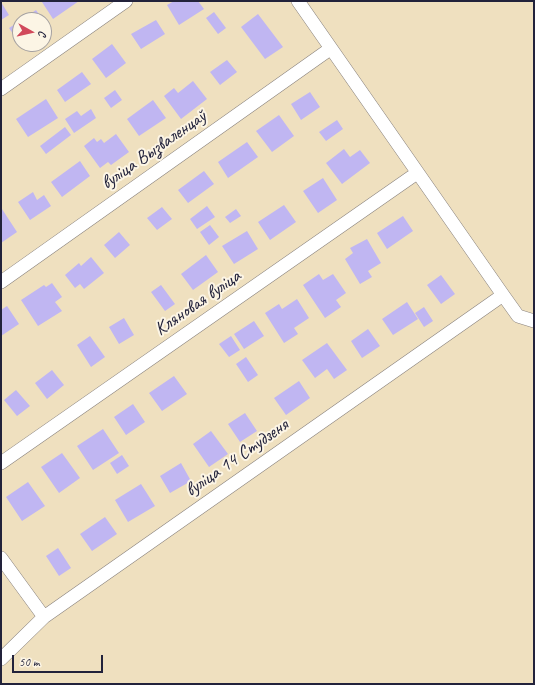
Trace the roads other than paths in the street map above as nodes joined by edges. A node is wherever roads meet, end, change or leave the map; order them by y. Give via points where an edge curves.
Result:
1 (126, 1) edge
2 (298, 1) edge
3 (330, 49) junction
4 (1, 89) edge
5 (417, 173) junction
6 (1, 282) edge
7 (503, 295) junction
8 (534, 321) edge
9 (1, 464) edge
10 (1, 558) edge
11 (44, 617) junction
12 (1, 660) edge

1 - 4 street
2 - 3 street
3 - 5 street
3 - 6 street, вуліца Вызваленцаў
5 - 7 street
5 - 9 street, Кляновая вуліца
7 - 8 street via 518,316
7 - 11 street, вуліца 14 Студзеня
10 - 11 street
11 - 12 street, вуліца 14 Студзеня

